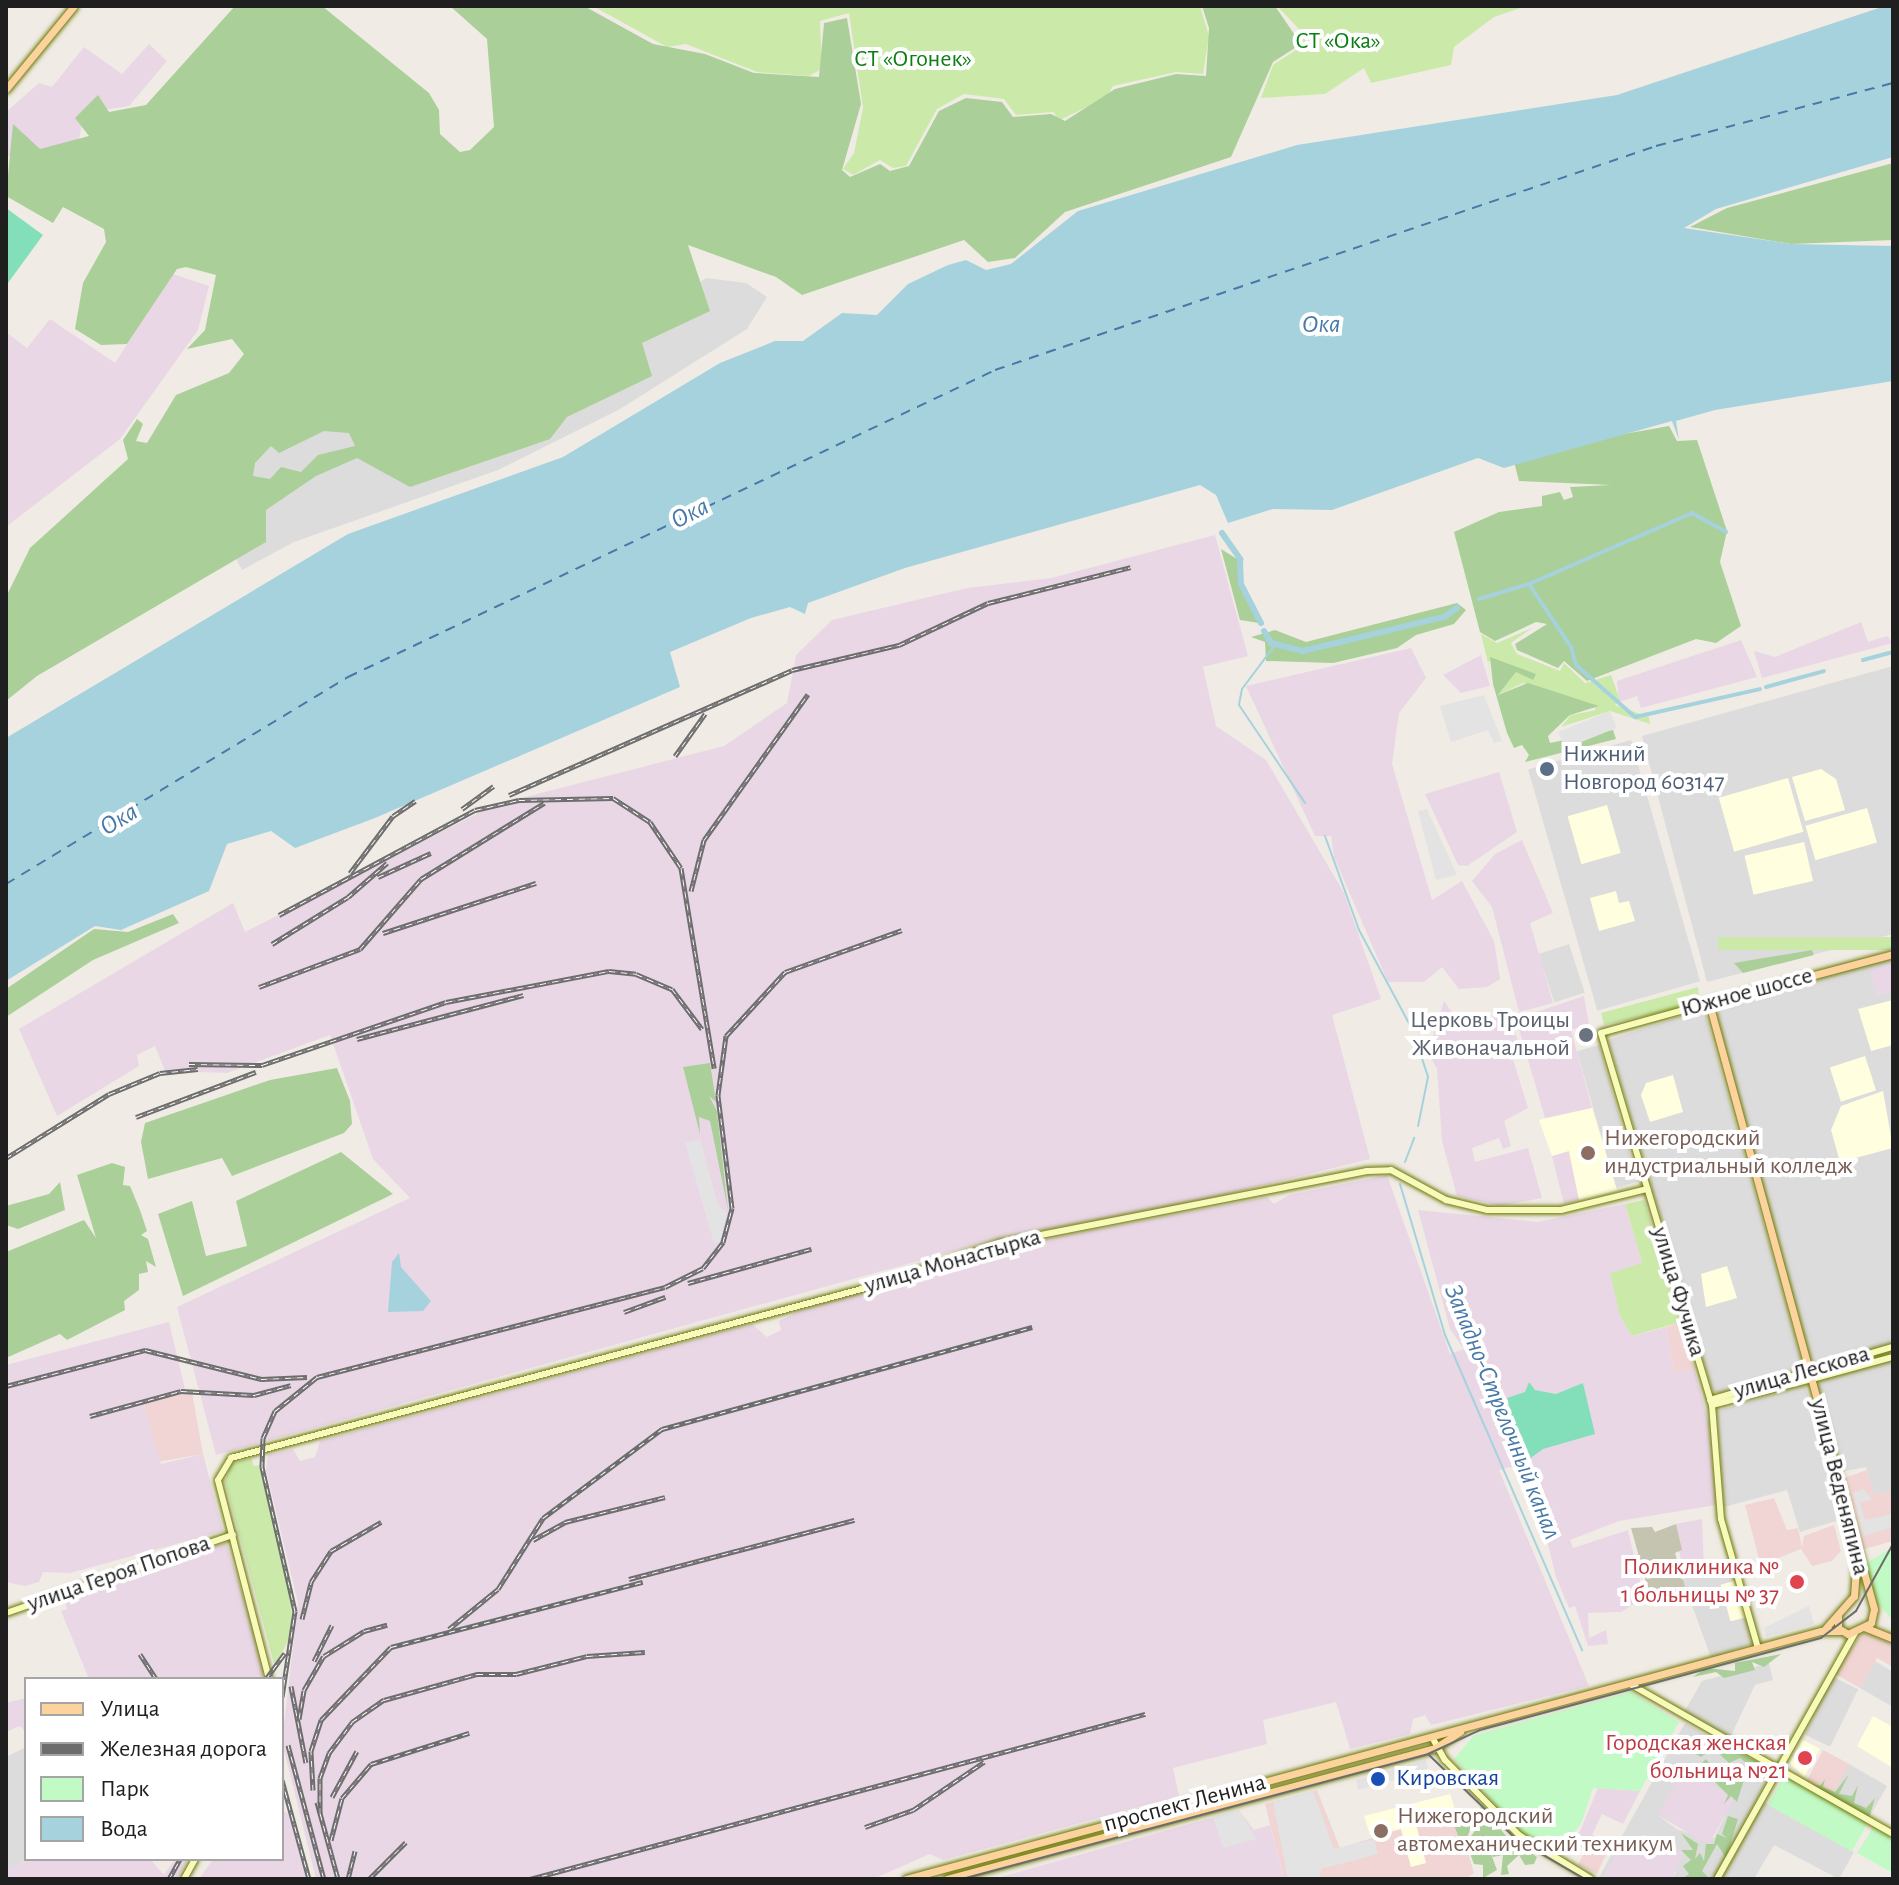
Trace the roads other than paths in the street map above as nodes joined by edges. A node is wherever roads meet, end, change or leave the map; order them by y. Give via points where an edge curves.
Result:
1 (74, 6) edge
2 (6, 89) edge
3 (1893, 954) edge
4 (1709, 1003) junction
5 (1601, 1033) joint
6 (1647, 1189) junction
7 (1893, 1347) edge
8 (1893, 1357) edge
9 (1808, 1371) junction
10 (1810, 1380) junction
11 (1711, 1402) junction
12 (233, 1535) junction
13 (1851, 1602) junction
14 (1870, 1603) junction
15 (6, 1613) edge
16 (1874, 1616) junction
17 (1838, 1617) junction
18 (1860, 1629) junction
19 (1823, 1630) junction
20 (1841, 1631) junction
21 (1882, 1633) junction
22 (1893, 1639) edge
23 (1758, 1648) junction
24 (1844, 1650) junction
25 (268, 1677) edge
26 (1630, 1684) junction
27 (1465, 1729) junction
28 (1432, 1737) junction
29 (1435, 1748) junction
30 (1330, 1764) junction
31 (1777, 1770) junction
32 (1333, 1775) junction
33 (1250, 1787) junction
34 (1252, 1797) junction
35 (1893, 1834) edge
36 (1014, 1850) junction
37 (194, 1861) edge
38 (1016, 1861) junction
39 (1589, 1878) edge
40 (184, 1879) edge
41 (906, 1879) edge
42 (947, 1879) edge
43 (1717, 1879) edge

1 - 2 main road
3 - 4 main road, Южное шоссе
4 - 5 street, Южное шоссе
4 - 9 main road, улица Веденяпина
5 - 6 street, улица Фучика
6 - 11 street, улица Фучика
6 - 12 street, улица Монастырка via 1561,1210 1487,1210 1446,1200 1391,1170 1367,1171 1000,1243 892,1281 223,1463 218,1480
7 - 9 street, улица Лескова
8 - 10 street, улица Лескова
9 - 10 main road, улица Веденяпина
9 - 11 street, улица Лескова
10 - 11 street, улица Лескова
10 - 13 main road, улица Веденяпина via 1855,1560
10 - 14 main road, улица Веденяпина
11 - 23 street, улица Фучика via 1721,1519
12 - 15 street, улица Героя Попова
12 - 25 street
13 - 14 main road
13 - 17 main road, проспект Ленина
14 - 16 main road, улица Веденяпина
16 - 18 main road
16 - 21 main road, улица Веденяпина
17 - 19 main road, проспект Ленина
17 - 20 main road
18 - 20 main road, проспект Ленина
18 - 21 main road
18 - 24 street
19 - 20 main road, проспект Ленина
19 - 23 main road, проспект Ленина
20 - 24 street
21 - 22 main road
23 - 26 main road, проспект Ленина
24 - 31 street
26 - 27 main road, проспект Ленина
26 - 31 street
27 - 28 main road, проспект Ленина
27 - 29 main road, проспект Ленина
28 - 29 street
28 - 30 main road, проспект Ленина
29 - 32 main road, проспект Ленина
29 - 39 street via 1519,1835
30 - 32 main road
30 - 33 main road, проспект Ленина
31 - 35 street
31 - 43 street
32 - 34 main road, проспект Ленина
33 - 34 main road
33 - 36 main road, проспект Ленина
34 - 38 main road, проспект Ленина
36 - 38 main road
36 - 41 main road, проспект Ленина
37 - 40 street
38 - 42 main road, проспект Ленина

